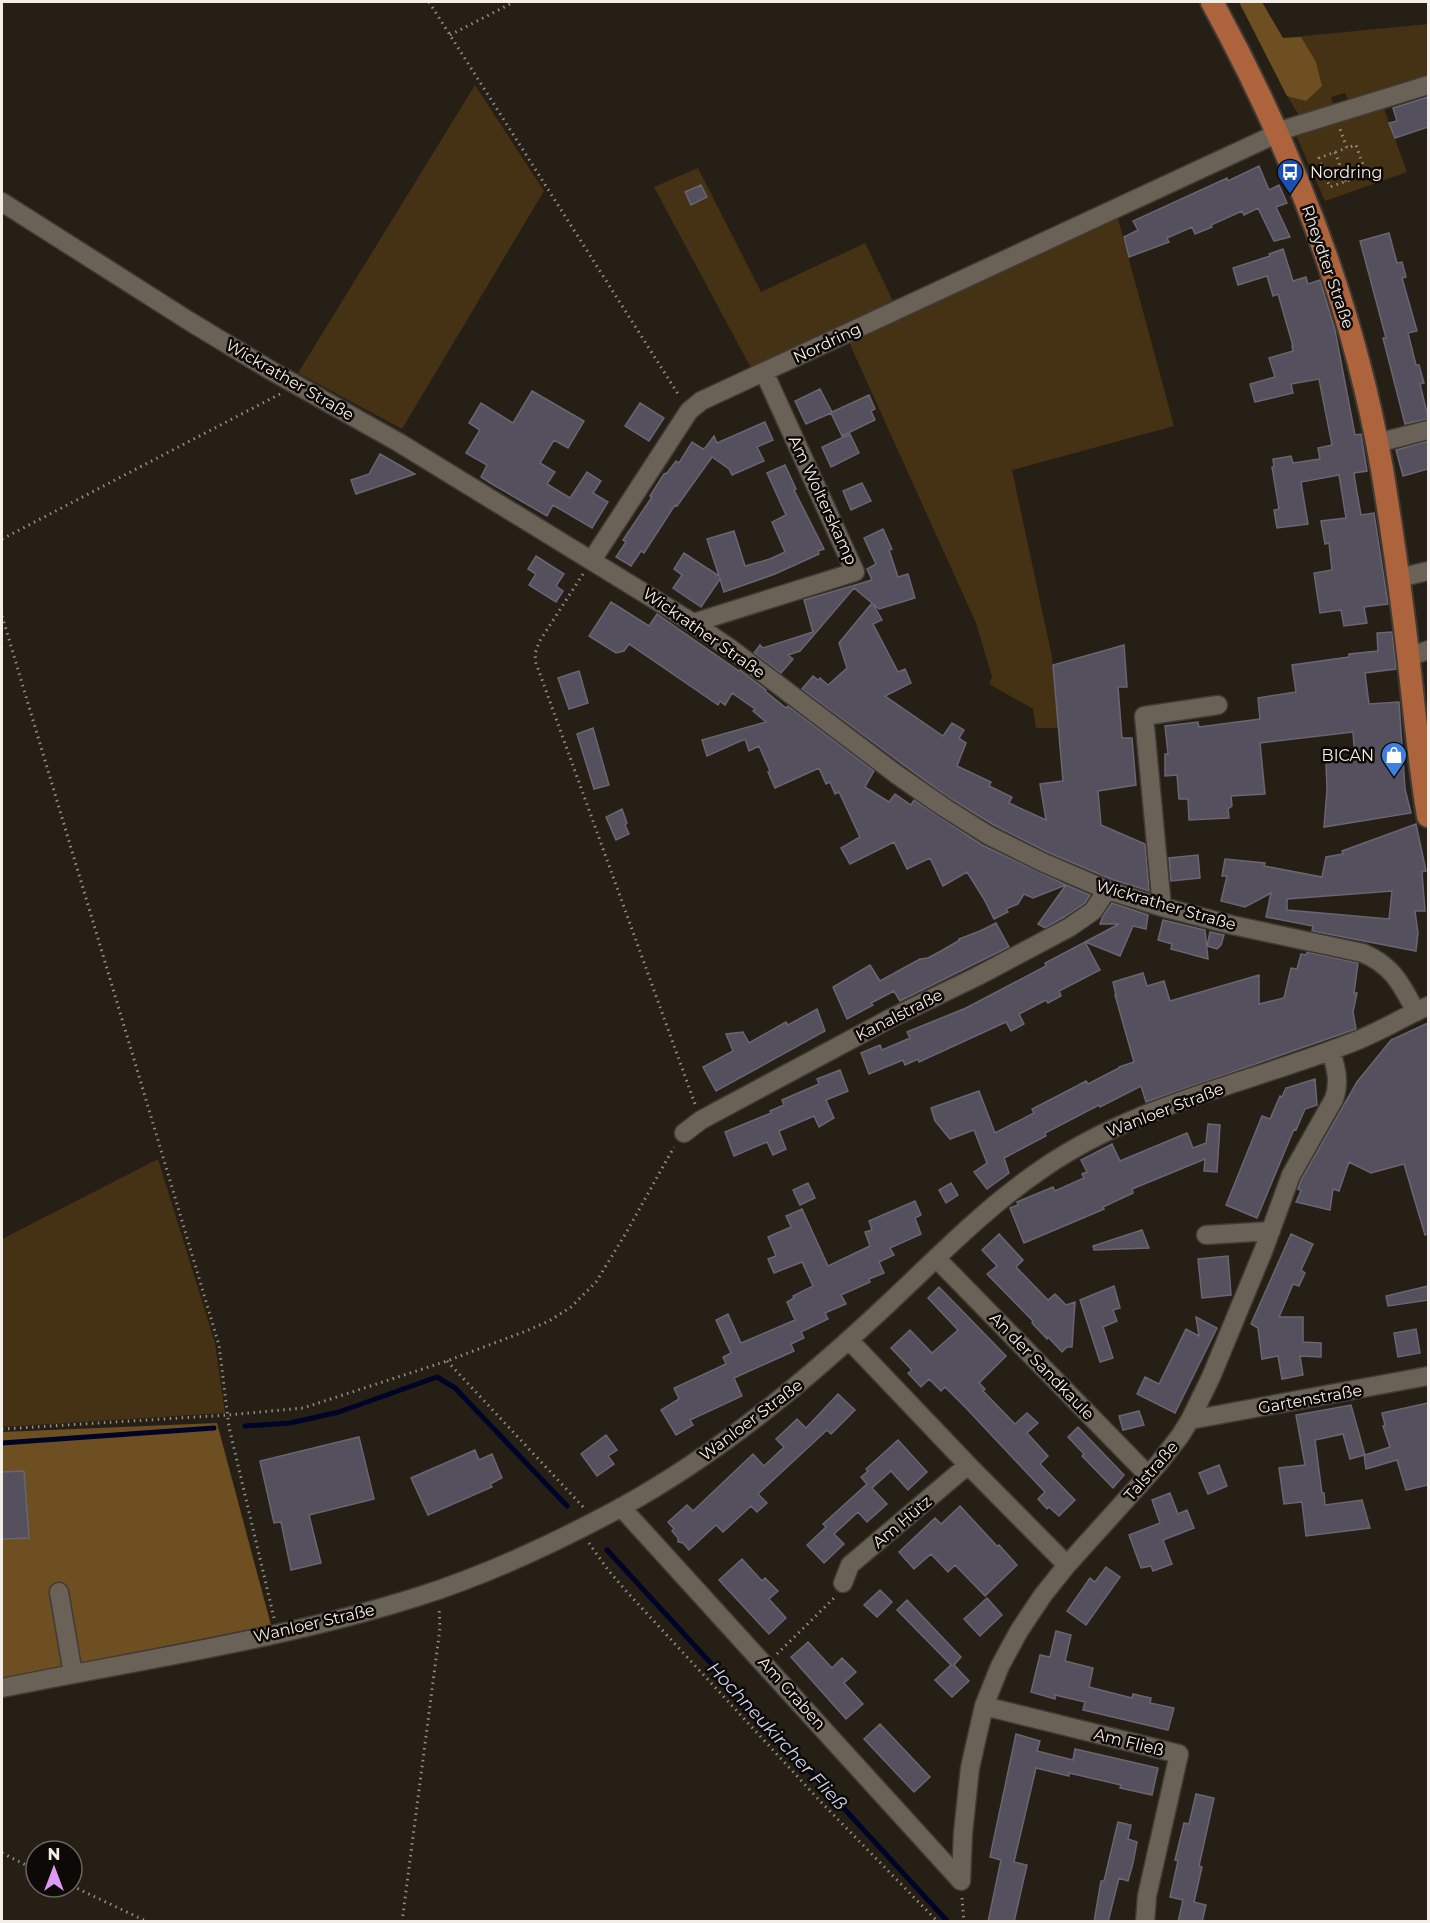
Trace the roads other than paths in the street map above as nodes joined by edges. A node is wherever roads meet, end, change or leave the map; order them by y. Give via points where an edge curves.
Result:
1 (1212, 2) edge
2 (1428, 85) edge
3 (1278, 133) junction
4 (2, 202) edge
5 (764, 372) junction
6 (1428, 430) edge
7 (1377, 442) junction
8 (592, 560) junction
9 (1428, 571) edge
10 (1399, 578) junction
11 (693, 623) junction
12 (1418, 653) edge
13 (1218, 705) dead end
14 (1428, 816) edge
15 (1107, 890) junction
16 (1162, 907) junction
17 (1422, 1009) edge
18 (1331, 1051) junction
19 (684, 1133) road end
20 (1270, 1231) junction
21 (1206, 1235) dead end
22 (936, 1258) junction
23 (849, 1340) junction
24 (1428, 1376) edge
25 (1190, 1420) junction
26 (968, 1465) junction
27 (1148, 1475) junction
28 (621, 1507) junction
29 (1067, 1565) junction
30 (843, 1583) road end
31 (59, 1592) dead end
32 (73, 1674) junction
33 (2, 1688) edge
34 (984, 1706) junction
35 (961, 1881) joint
36 (1145, 1922) edge

1 - 3 main road, Rheydter Straße
2 - 3 street, Nordring
3 - 5 street, Nordring
3 - 7 main road, Rheydter Straße via 1346,316
4 - 8 street, Wickrather Straße via 180,315 390,436
5 - 8 street, Nordring via 705,398 690,411
5 - 11 street, Am Wolterskamp via 855,572
6 - 7 street
7 - 10 main road, Rheydter Straße
8 - 11 street, Wickrather Straße
9 - 10 street
10 - 12 main road, Rheydter Straße
11 - 15 street, Wickrather Straße via 966,822 1042,862
12 - 14 main road, Rheydter Straße via 1415,725
13 - 16 street via 1144,716
15 - 16 street, Wickrather Straße
15 - 19 street, Kanalstraße via 1093,910 1070,927 891,1018 701,1120
16 - 17 street, Wickrather Straße via 1363,952 1383,963
17 - 18 street, Wanloer Straße
18 - 20 street, Talstraße via 1338,1077 1336,1095 1291,1174
18 - 22 street, Wanloer Straße via 1158,1109 1083,1143 1010,1192
20 - 21 street
20 - 25 street, Talstraße
22 - 23 street, Wanloer Straße
22 - 27 street, An der Sandkaule
23 - 26 street
23 - 28 street, Wanloer Straße via 717,1447
24 - 25 street, Gartenstraße
25 - 27 street, Talstraße
26 - 29 street
26 - 30 street, Am Hütz via 850,1565
27 - 29 street, Talstraße
28 - 32 street, Wanloer Straße via 435,1591 277,1633
28 - 35 street, Am Graben
29 - 34 street, Talstraße via 1019,1630
31 - 32 street
32 - 33 street, Wanloer Straße
34 - 35 street, Talstraße via 967,1789
34 - 36 street, Am Fließ via 1179,1754 1147,1896

